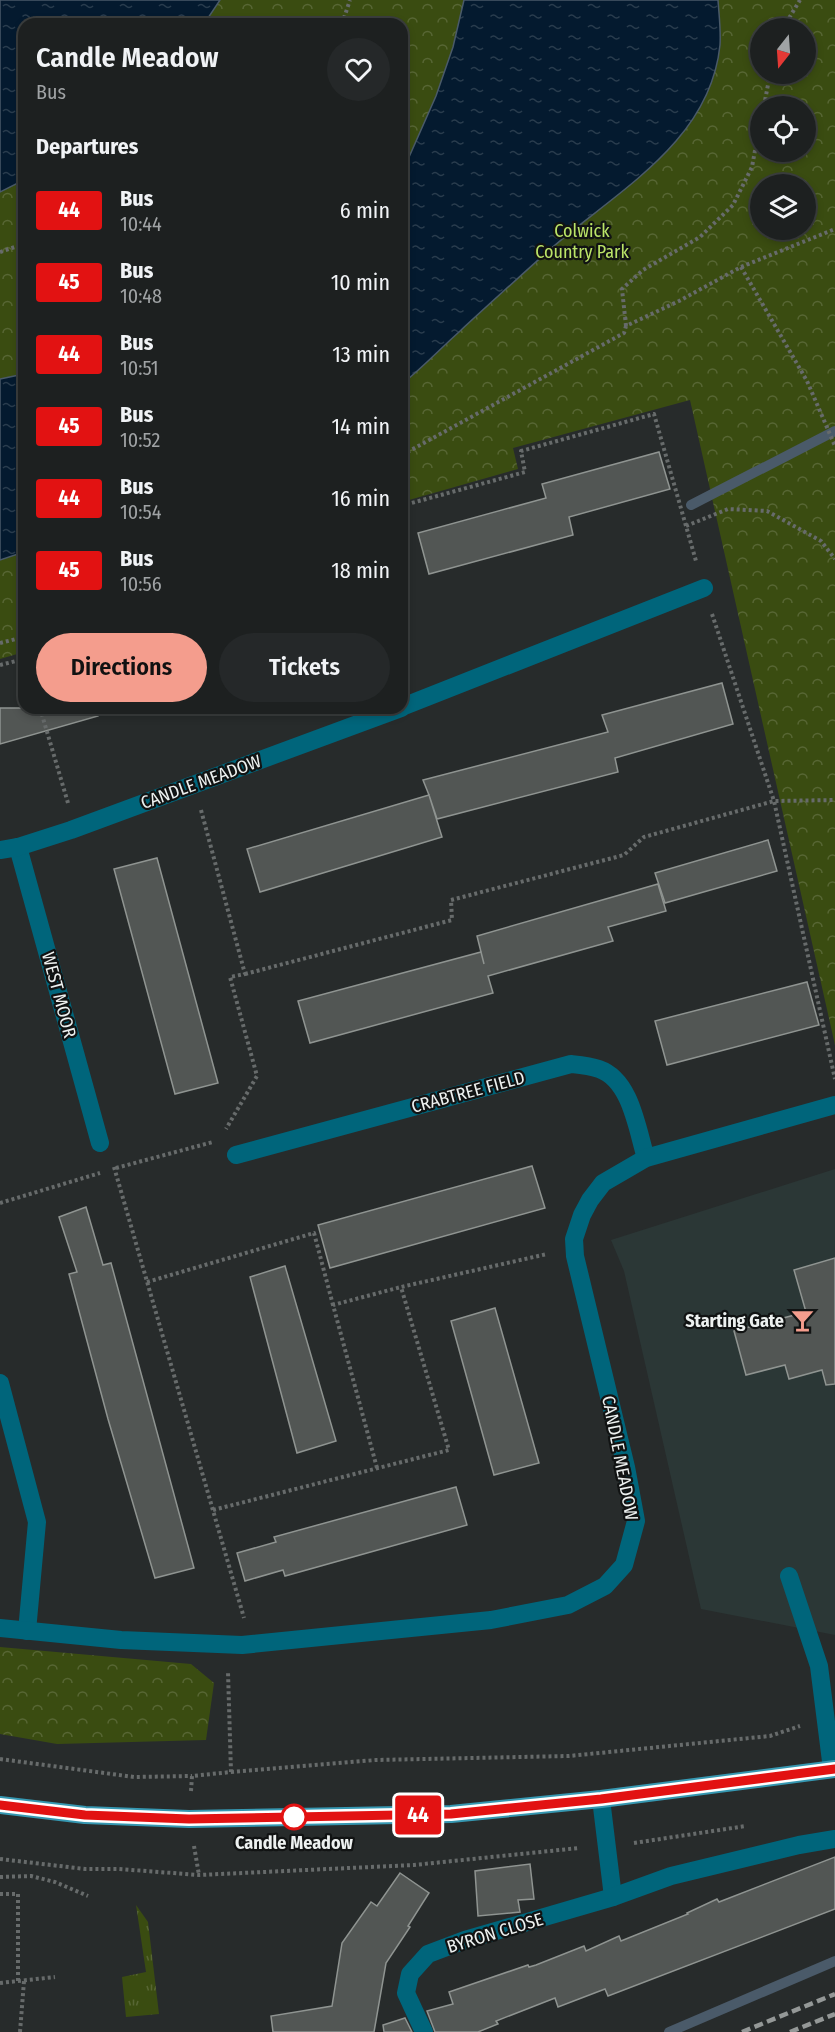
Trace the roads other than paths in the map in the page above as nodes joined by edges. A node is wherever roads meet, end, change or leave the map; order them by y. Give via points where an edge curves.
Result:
1 (704, 588) road end
2 (408, 705) edge
3 (385, 714) edge
4 (18, 847) junction
5 (0, 850) edge
6 (835, 1105) edge
7 (100, 1143) dead end
8 (236, 1155) dead end
9 (646, 1158) junction
10 (0, 1383) edge
11 (789, 1576) dead end
12 (0, 1628) edge
13 (27, 1631) junction
14 (834, 1769) edge
15 (601, 1799) junction
16 (0, 1805) edge
17 (835, 1839) edge
18 (613, 1898) junction
19 (424, 2032) edge

1 - 2 street, CANDLE MEADOW
3 - 4 street, CANDLE MEADOW
4 - 5 street, CANDLE MEADOW
4 - 7 street, WEST MOOR
6 - 9 street, CANDLE MEADOW
8 - 9 street, CRABTREE FIELD via 571,1064 599,1069 613,1077 626,1094
9 - 13 street, CANDLE MEADOW via 603,1183 582,1215 574,1239 574,1256 636,1521 624,1565 605,1586 568,1605 491,1620 235,1645
10 - 13 street via 37,1522
11 - 14 street via 819,1666
12 - 13 street, CANDLE MEADOW
14 - 15 main road
15 - 16 main road via 451,1814 189,1819 85,1815
15 - 18 street
17 - 18 street, BYRON CLOSE via 671,1876
18 - 19 street, BYRON CLOSE via 428,1954 410,1974 406,1993

